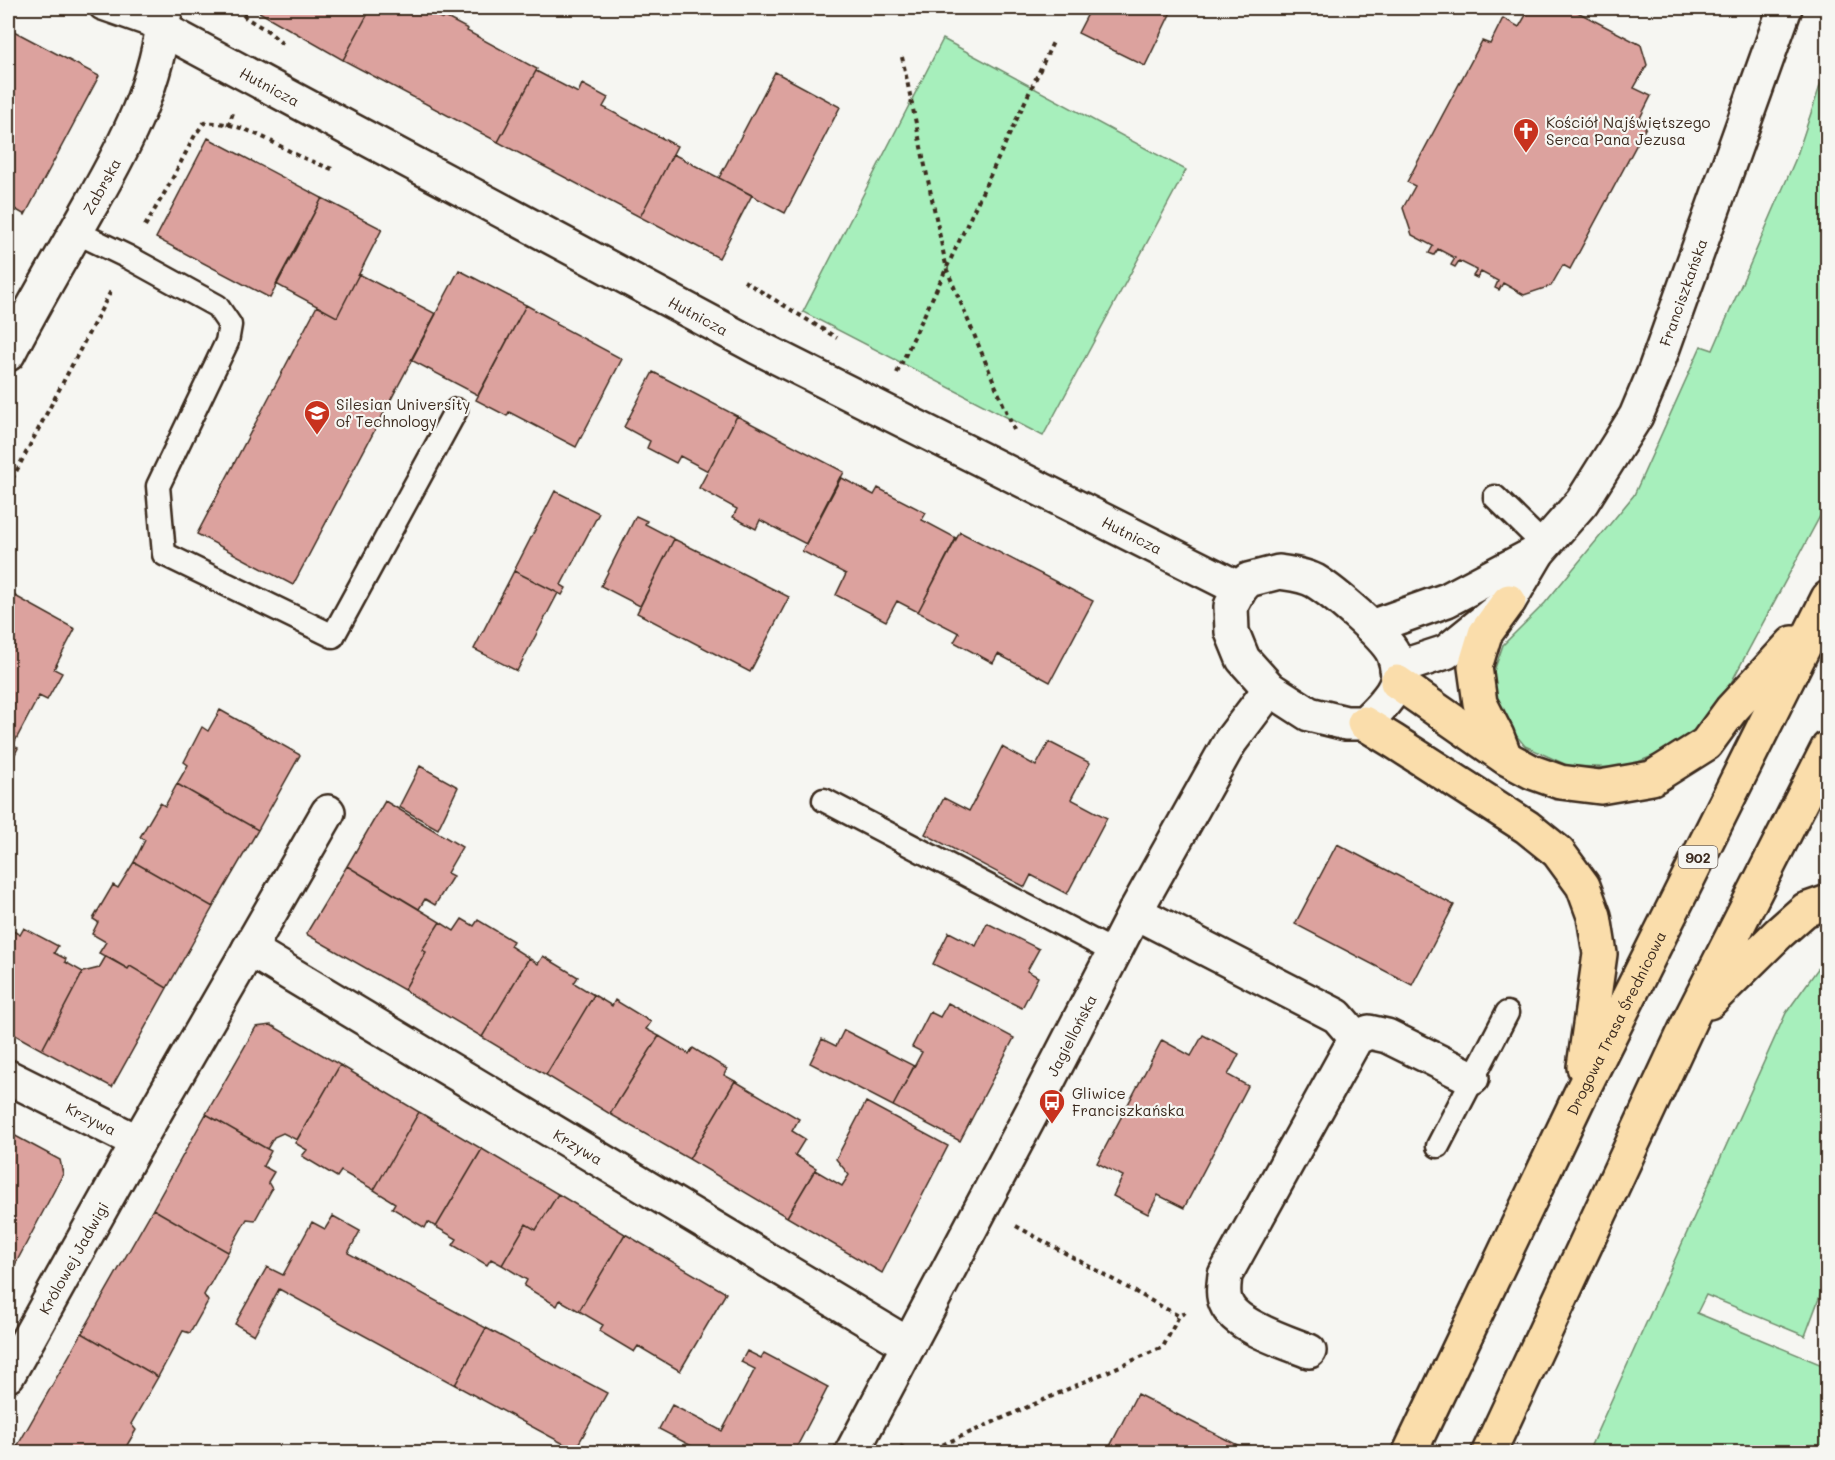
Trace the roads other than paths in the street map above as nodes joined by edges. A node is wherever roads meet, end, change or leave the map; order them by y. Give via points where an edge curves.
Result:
1 (101, 8) edge
2 (1785, 8) edge
3 (165, 19) edge
4 (76, 232) junction
5 (8, 354) edge
6 (456, 410) dead end
7 (1495, 497) dead end
8 (1541, 549) junction
9 (1240, 589) junction
10 (1509, 601) junction
11 (1822, 608) edge
12 (1371, 627) junction
13 (1397, 675) junction
14 (1270, 689) junction
15 (1364, 723) junction
16 (1827, 748) edge
17 (1506, 758) junction
18 (824, 800) dead end
19 (328, 812) dead end
20 (1827, 902) edge
21 (1135, 912) junction
22 (249, 949) junction
23 (1114, 952) junction
24 (1508, 1013) dead end
25 (1690, 1020) junction
26 (1356, 1038) junction
27 (8, 1077) edge
28 (1472, 1078) junction
29 (1580, 1095) junction
30 (138, 1142) junction
31 (1438, 1146) dead end
32 (909, 1345) junction
33 (1309, 1351) dead end
34 (8, 1375) edge
35 (852, 1452) edge
36 (1410, 1452) edge
37 (1489, 1452) edge

1 - 3 lane
2 - 8 street, Franciszkańska via 1635,416 1582,502
3 - 4 street, Zabrska via 157,61 126,143
3 - 9 street, Hutnicza via 757,347
4 - 5 street, Zabrska
4 - 6 lane via 217,306 230,325 227,342 158,486 164,554 333,636
7 - 8 lane
8 - 10 street, Franciszkańska
8 - 12 street, Franciszkańska via 1447,600
9 - 12 street via 1248,580 1279,572 1298,575 1314,581
9 - 14 street via 1231,606 1232,632 1243,659
10 - 13 street, Franciszkańska via 1446,652
10 - 17 main road via 1485,634 1475,667 1480,703
11 - 17 main road via 1731,710 1706,744 1652,778 1600,787 1582,786 1532,772
11 - 29 main road, Drogowa Trasa Średnicowa / 902
12 - 13 street via 1392,651
13 - 15 street via 1382,706
13 - 17 main road
14 - 15 street via 1309,714
14 - 21 street, Jagiellońska via 1230,742
15 - 29 main road via 1527,827 1558,852 1583,886 1594,916 1600,954
16 - 25 main road
18 - 23 lane
19 - 22 street
20 - 25 main road via 1805,910
21 - 23 street, Jagiellońska
21 - 26 street via 1337,1016
22 - 30 street
22 - 32 street, Krzywa
23 - 32 street, Jagiellońska
24 - 28 lane
25 - 37 main road
26 - 28 street via 1369,1032 1387,1036
26 - 33 street via 1225,1275 1223,1292 1234,1317
27 - 30 street, Krzywa
28 - 31 lane
29 - 36 main road, Drogowa Trasa Średnicowa / 902
30 - 34 street, Królowej Jadwigi
32 - 35 street, Jagiellońska

